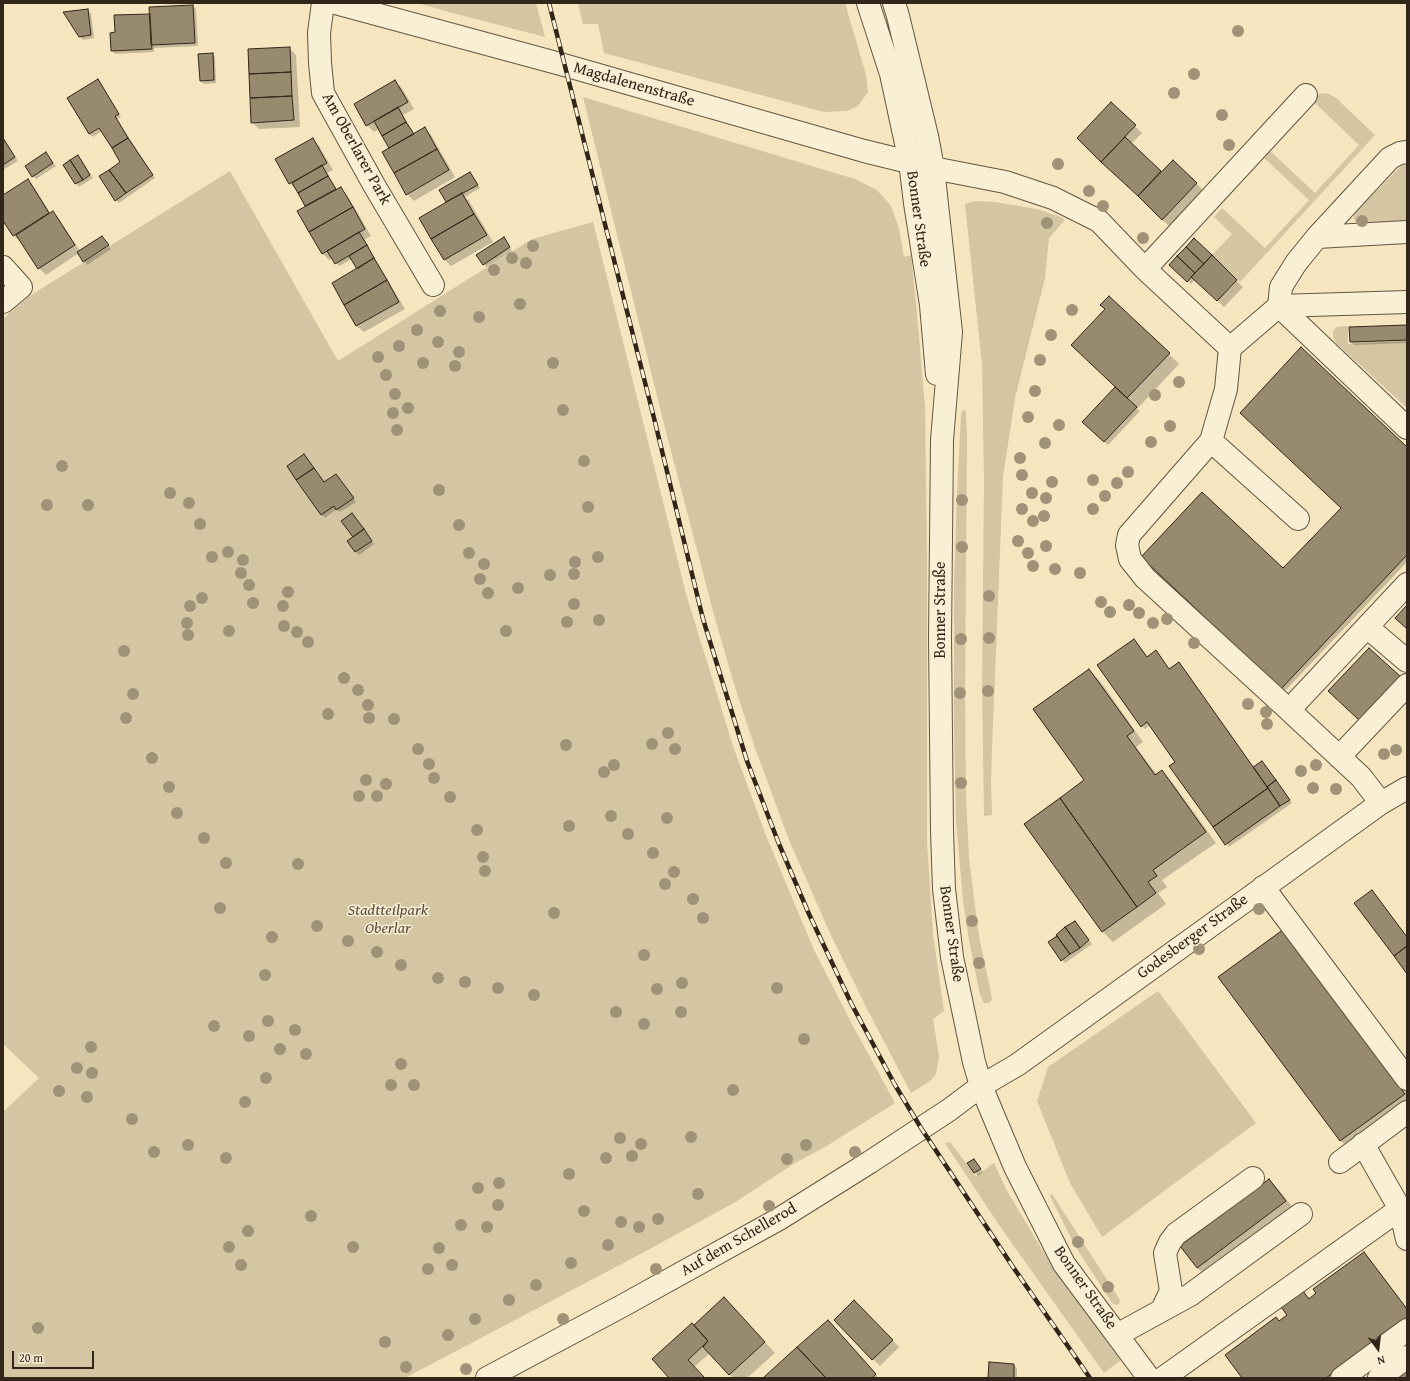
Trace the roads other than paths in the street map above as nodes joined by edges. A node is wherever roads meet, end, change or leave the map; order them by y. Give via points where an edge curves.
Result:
1 (323, 3) edge
2 (335, 3) edge
3 (868, 3) edge
4 (894, 3) edge
5 (1306, 95) dead end
6 (1407, 152) edge
7 (910, 162) junction
8 (932, 168) junction
9 (1407, 232) edge
10 (1317, 236) junction
11 (3, 267) edge
12 (1145, 269) junction
13 (433, 284) dead end
14 (3, 302) edge
15 (1407, 302) edge
16 (1279, 306) junction
17 (1230, 348) junction
18 (1407, 428) edge
19 (942, 440) junction
20 (1211, 441) junction
21 (1298, 519) dead end
22 (1407, 584) edge
23 (1367, 627) junction
24 (1407, 661) edge
25 (1407, 685) edge
26 (1289, 710) junction
27 (1339, 757) junction
28 (1407, 788) edge
29 (1381, 803) junction
30 (1263, 887) junction
31 (1407, 1079) edge
32 (981, 1086) junction
33 (1407, 1112) edge
34 (1363, 1144) junction
35 (1340, 1162) dead end
36 (1253, 1178) dead end
37 (1400, 1209) junction
38 (1301, 1214) dead end
39 (1407, 1239) edge
40 (1162, 1310) junction
41 (1407, 1330) edge
42 (1117, 1335) junction
43 (1407, 1357) edge
44 (487, 1378) edge
45 (1149, 1378) edge
46 (1163, 1378) edge
47 (1342, 1378) edge
48 (1379, 1378) edge

1 - 13 street, Am Oberlarer Park via 319,33 323,93
2 - 7 street, Magdalenenstraße
3 - 7 street, Bonner Straße via 891,74
4 - 8 street, Bonner Straße via 927,136
5 - 12 street
6 - 10 street via 1390,158
7 - 8 street, Magdalenenstraße
7 - 19 street, Bonner Straße via 914,203 932,305
8 - 12 street, Bonner Straße via 1005,182 1053,198 1099,221
8 - 19 street, Bonner Straße via 951,332
9 - 10 street
10 - 16 street via 1281,286
11 - 14 street via 21,287
12 - 17 street, Bonner Straße
15 - 16 street
16 - 17 street
16 - 18 street
17 - 20 street via 1226,389
19 - 32 street, Bonner Straße via 940,638 944,890 952,957
20 - 21 street
20 - 26 street via 1129,535 1127,544 1130,559 1145,578
22 - 23 street
23 - 24 street
23 - 26 street
25 - 27 street
26 - 27 street
27 - 29 street via 1361,777
28 - 29 street, Godesberger Straße
29 - 30 street, Godesberger Straße
30 - 31 street
30 - 32 street, Godesberger Straße via 1017,1065
32 - 42 street, Bonner Straße via 1015,1167 1064,1264
32 - 44 street, Auf dem Schellerod via 949,1110 779,1219
33 - 34 street
34 - 35 street
34 - 37 street
36 - 40 street via 1176,1234 1170,1242 1165,1253 1171,1291
37 - 39 street
37 - 46 street
38 - 40 street via 1190,1295
40 - 42 street
41 - 47 street
42 - 45 street, Bonner Straße
43 - 48 street

